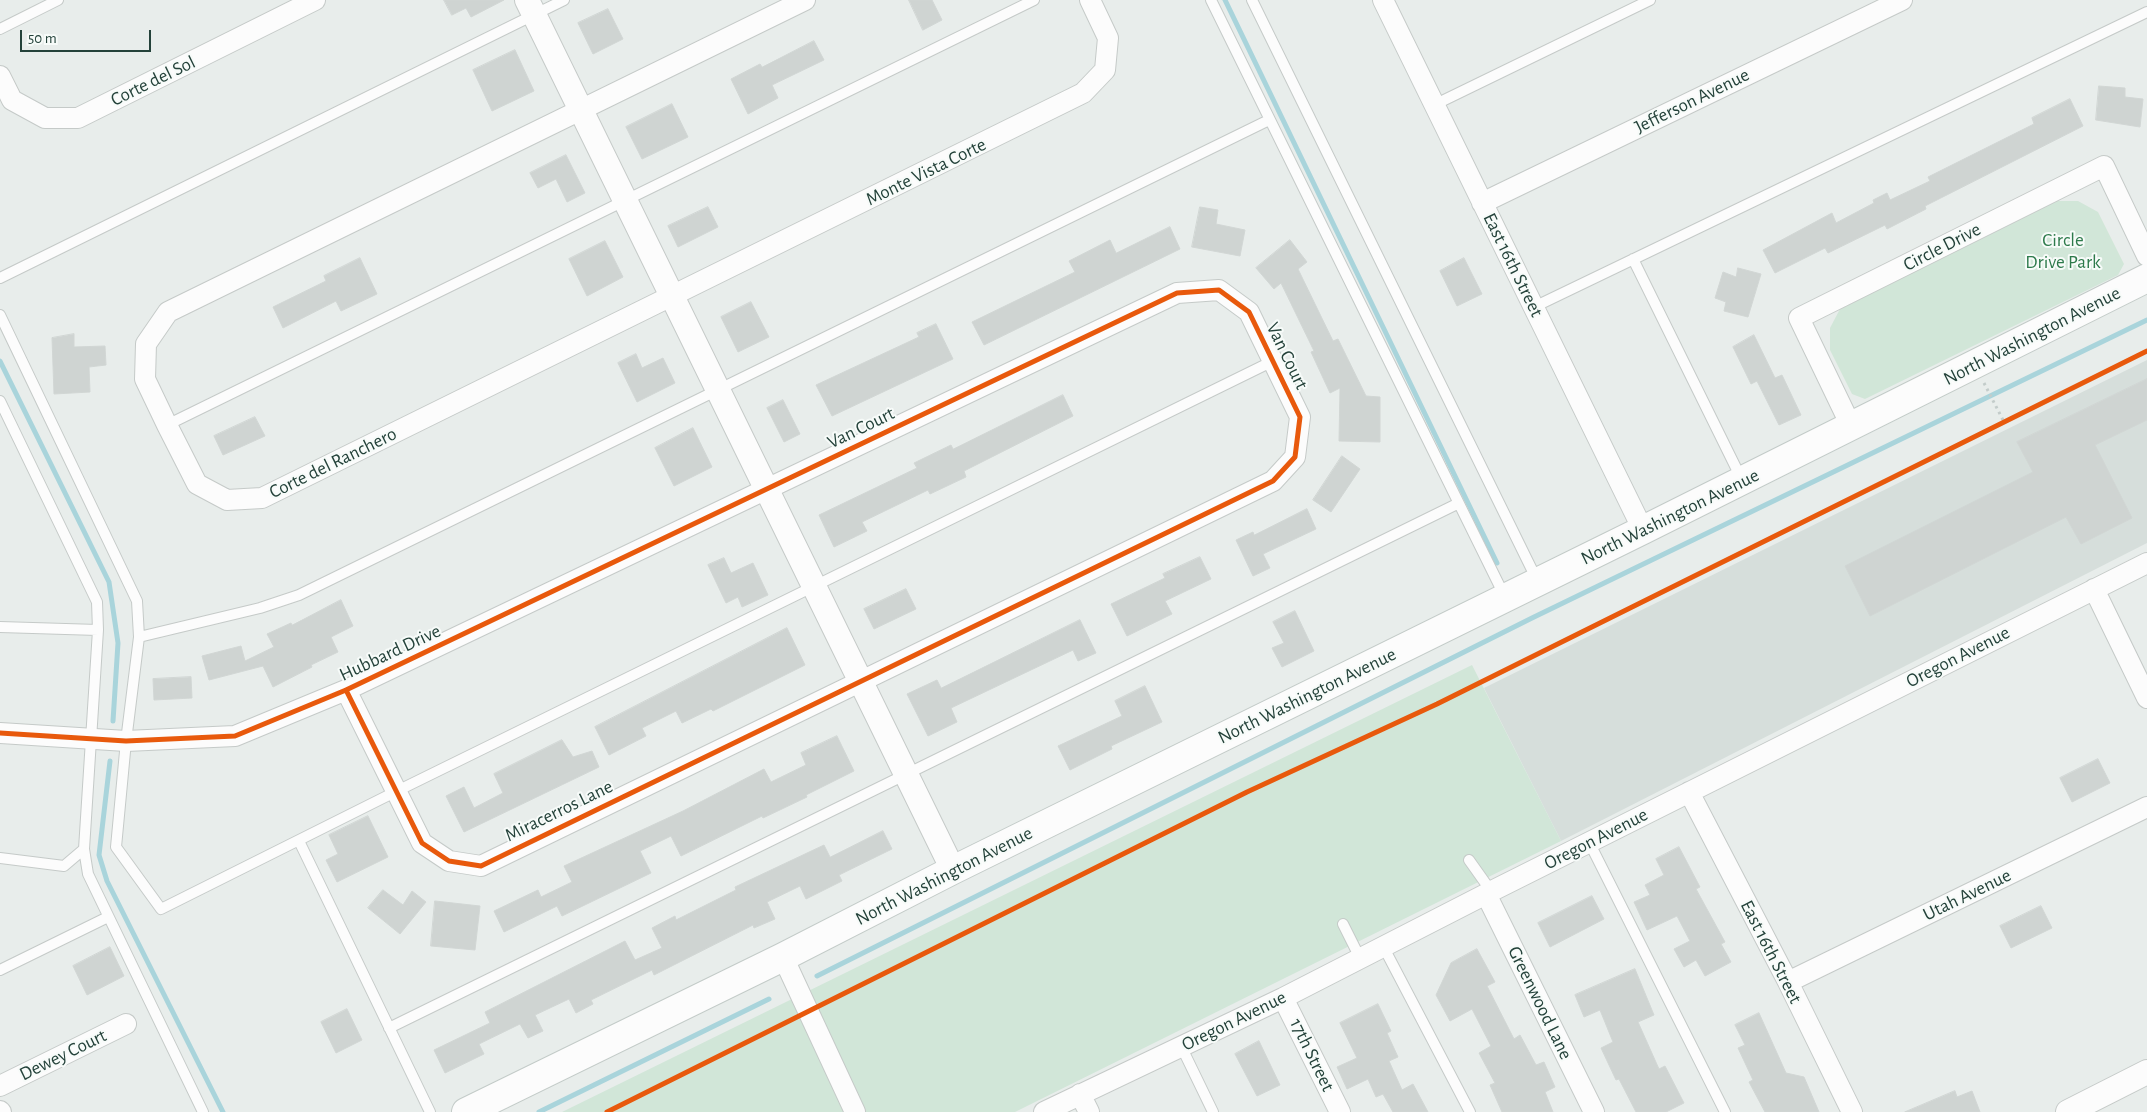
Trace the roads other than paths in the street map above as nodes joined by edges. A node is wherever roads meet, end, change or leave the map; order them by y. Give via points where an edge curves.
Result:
1 (58, 0) edge
2 (315, 0) edge
3 (564, 0) edge
4 (805, 0) edge
5 (1034, 0) edge
6 (1090, 0) edge
7 (1211, 0) edge
8 (1252, 0) edge
9 (1650, 0) edge
10 (1902, 0) edge
11 (1385, 1) edge
12 (530, 7) edge
13 (2147, 12) edge
14 (0, 29) edge
15 (0, 76) edge
16 (1434, 105) junction
17 (580, 109) junction
18 (1270, 120) junction
19 (625, 200) junction
20 (1482, 203) junction
21 (2147, 256) edge
22 (1633, 259) junction
23 (0, 278) edge
24 (2147, 278) edge
25 (672, 297) junction
26 (1534, 307) junction
27 (0, 315) edge
28 (1273, 361) junction
29 (718, 390) junction
30 (0, 401) edge
31 (167, 425) junction
32 (1851, 426) junction
33 (1743, 480) junction
34 (767, 490) junction
35 (1457, 504) junction
36 (1643, 530) junction
37 (2147, 563) edge
38 (1538, 582) junction
39 (814, 586) junction
40 (2094, 589) junction
41 (1505, 598) junction
42 (0, 627) edge
43 (98, 630) junction
44 (139, 637) junction
45 (861, 682) junction
46 (346, 690) junction
47 (2146, 692) edge
48 (0, 733) edge
49 (91, 740) junction
50 (126, 741) junction
51 (906, 774) junction
52 (397, 791) junction
53 (1688, 792) junction
54 (2147, 807) edge
55 (299, 841) junction
56 (1589, 842) junction
57 (84, 849) junction
58 (0, 858) edge
59 (1469, 860) dead end
60 (953, 870) junction
61 (1488, 893) junction
62 (108, 917) junction
63 (1343, 924) dead end
64 (1383, 946) junction
65 (782, 957) junction
66 (1360, 958) junction
67 (0, 970) edge
68 (1788, 982) junction
69 (1283, 998) junction
70 (126, 1024) dead end
71 (389, 1028) junction
72 (1181, 1046) junction
73 (2147, 1072) edge
74 (0, 1086) edge
75 (1084, 1103) edge
76 (203, 1112) edge
77 (430, 1112) edge
78 (466, 1112) edge
79 (855, 1112) edge
80 (1044, 1112) edge
81 (1213, 1112) edge
82 (1340, 1112) edge
83 (1470, 1112) edge
84 (1594, 1112) edge
85 (1724, 1112) edge
86 (1852, 1112) edge
87 (2068, 1112) edge

1 - 14 lane
2 - 15 street, Corte del Sol via 78,118 45,118 12,100
3 - 12 lane
4 - 17 street
5 - 19 lane
6 - 25 street, Monte Vista Corte via 1108,38 1105,70 1083,94
7 - 18 lane
8 - 38 lane
9 - 16 lane
10 - 20 street, Jefferson Avenue
11 - 16 street, East 16th Street
12 - 17 street
12 - 23 lane
13 - 22 lane
16 - 20 street, East 16th Street
17 - 19 street
17 - 31 street, Corte del Ranchero via 168,312 146,344 145,379
18 - 29 lane
18 - 35 lane
19 - 25 street
19 - 31 lane
20 - 26 street, East 16th Street
21 - 32 street, Circle Drive via 2104,166 1799,318
22 - 26 lane
22 - 33 lane
24 - 32 main road, North Washington Avenue
25 - 29 street
25 - 31 street, Corte del Ranchero via 262,498 227,500 198,484
26 - 36 street, East 16th Street
27 - 44 lane via 137,602
28 - 34 street, Van Court via 1249,312 1219,290 1177,293
28 - 39 lane
28 - 45 street, Van Court via 1300,417 1295,457 1273,481
29 - 34 street
29 - 44 lane via 299,596
30 - 43 lane via 97,602
32 - 33 main road, North Washington Avenue
33 - 36 main road, North Washington Avenue
34 - 39 street
34 - 46 street, Hubbard Drive
35 - 41 lane
35 - 51 lane
36 - 38 main road, North Washington Avenue
37 - 40 street, Oregon Avenue
38 - 41 main road, North Washington Avenue
39 - 45 street
39 - 52 lane
40 - 47 street
40 - 53 street, Oregon Avenue
41 - 60 main road, North Washington Avenue
42 - 43 lane
43 - 49 lane
44 - 50 lane
45 - 51 street
45 - 52 street, Miracerros Lane via 481,866 450,861 422,843
46 - 50 street, Hubbard Drive via 235,736
46 - 52 street, Miracerros Lane
48 - 49 street, Hubbard Drive
49 - 50 street, Hubbard Drive
49 - 57 lane
50 - 55 lane via 116,847 161,909
51 - 60 street
51 - 71 lane
52 - 55 lane
53 - 56 street, Oregon Avenue
53 - 68 street, East 16th Street
54 - 68 street, Utah Avenue
55 - 71 lane
56 - 61 street, Oregon Avenue
56 - 85 lane
57 - 58 lane via 64,866
57 - 62 lane via 88,874
59 - 61 lane
60 - 65 main road, North Washington Avenue
61 - 64 street, Oregon Avenue
61 - 84 street, Greenwood Lane
62 - 67 lane
62 - 76 lane
63 - 66 lane
64 - 66 street, Oregon Avenue
64 - 83 lane
65 - 78 main road, North Washington Avenue
65 - 79 street
66 - 69 street, Oregon Avenue
68 - 86 street, East 16th Street
69 - 72 street, Oregon Avenue
69 - 82 street, 17th Street
70 - 74 street, Dewey Court
71 - 77 lane
72 - 75 street, Oregon Avenue
72 - 81 lane
73 - 87 street
75 - 80 street, Oregon Avenue

